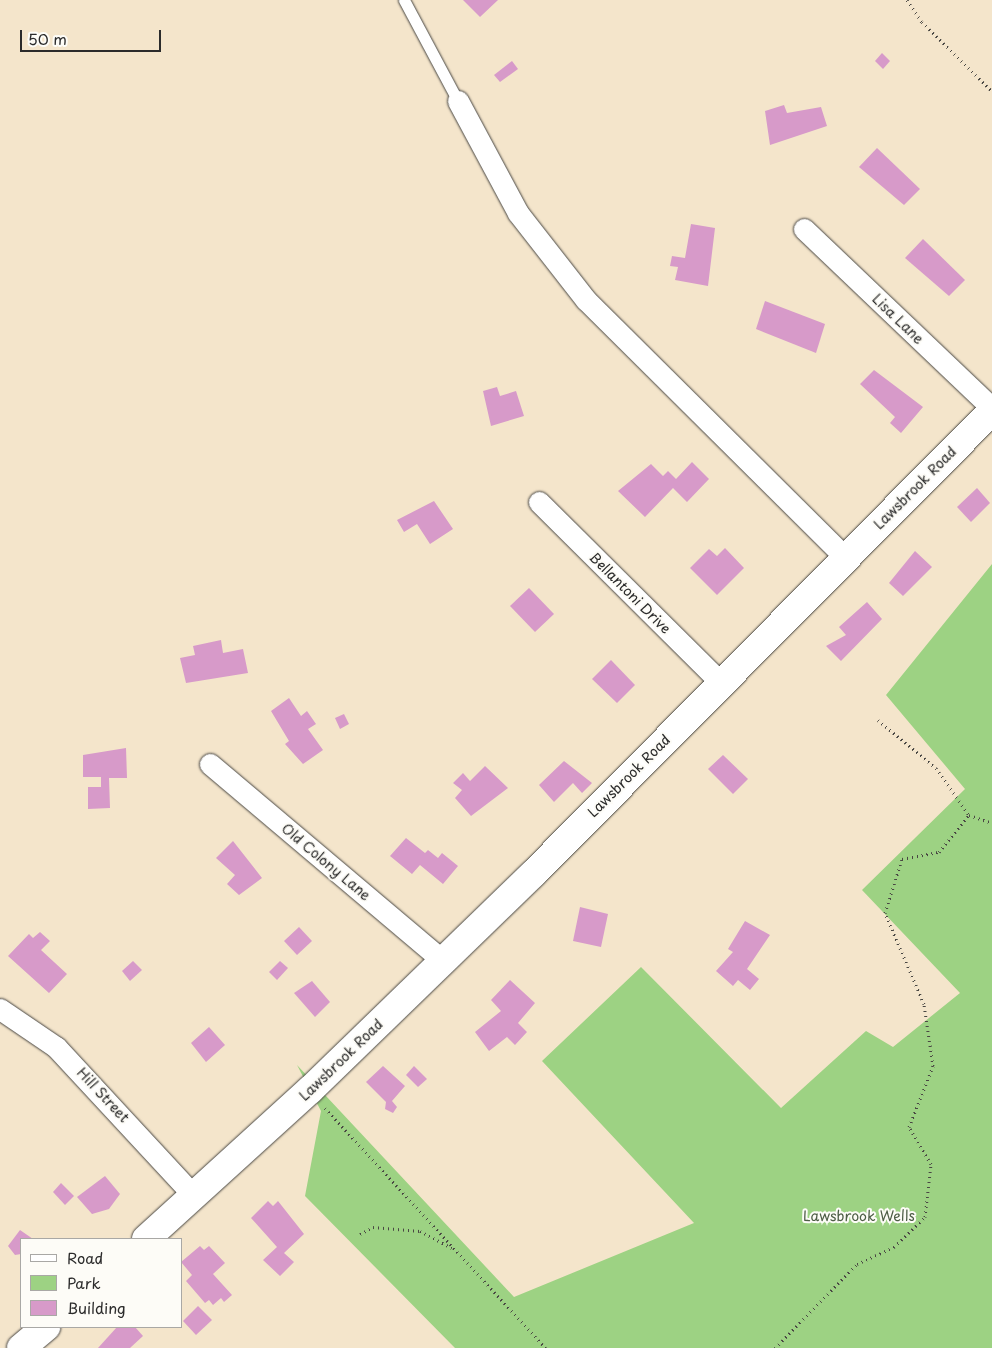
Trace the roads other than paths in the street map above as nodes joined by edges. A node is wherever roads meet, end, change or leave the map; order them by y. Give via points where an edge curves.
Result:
1 (404, 0) edge
2 (458, 101) joint
3 (804, 229) dead end
4 (992, 409) edge
5 (539, 502) dead end
6 (846, 558) junction
7 (721, 683) junction
8 (210, 764) dead end
9 (443, 961) junction
10 (0, 1009) edge
11 (193, 1195) junction
12 (147, 1238) edge

1 - 2 lane
2 - 6 street via 518,213 586,300
3 - 4 street, Lisa Lane
4 - 6 street, Lawsbrook Road
5 - 7 street, Bellantoni Drive
6 - 7 street, Lawsbrook Road
7 - 9 street, Lawsbrook Road
8 - 9 street, Old Colony Lane
9 - 11 street, Lawsbrook Road via 310,1090
10 - 11 street, Hill Street via 56,1047
11 - 12 street, Lawsbrook Road

